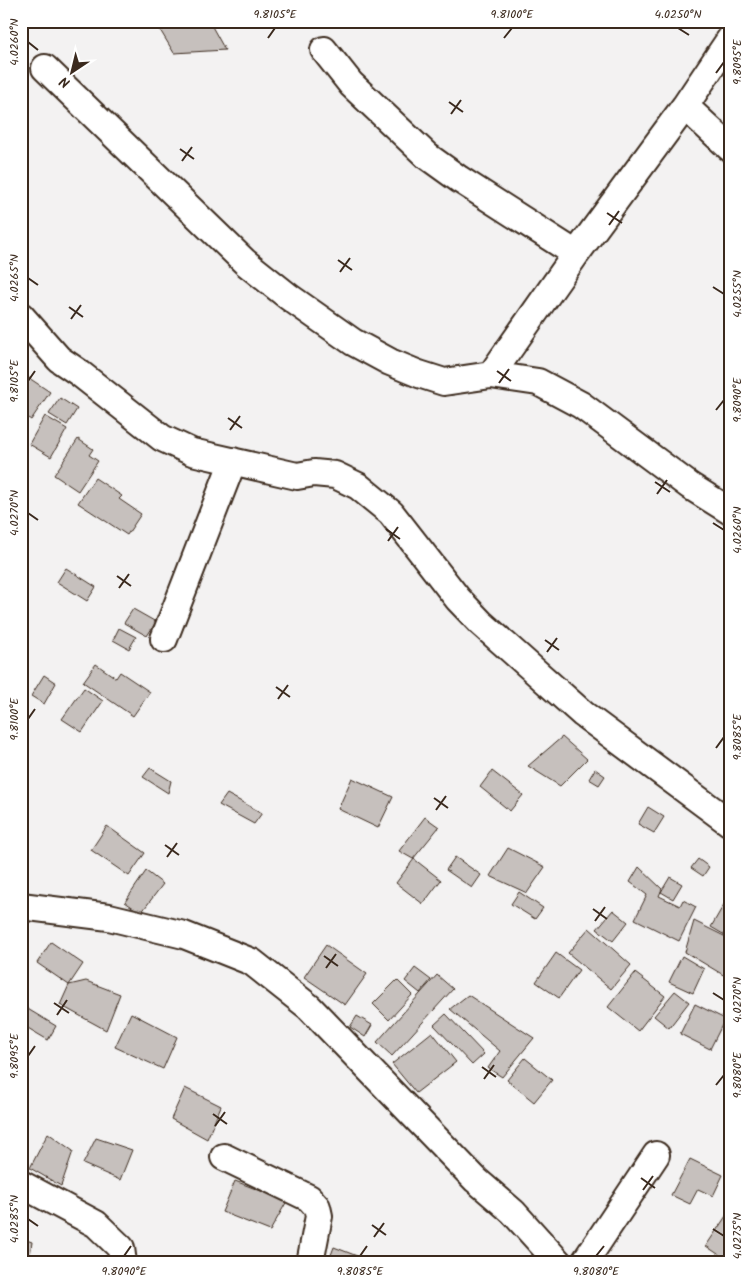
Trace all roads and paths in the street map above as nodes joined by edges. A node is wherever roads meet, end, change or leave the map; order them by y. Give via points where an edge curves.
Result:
1 (730, 39) edge
2 (324, 50) dead end
3 (44, 68) dead end
4 (685, 106) junction
5 (730, 148) edge
6 (576, 254) junction
7 (21, 316) edge
8 (491, 375) junction
9 (233, 461) junction
10 (730, 511) edge
11 (164, 639) dead end
12 (730, 823) edge
13 (21, 906) edge
14 (656, 1155) dead end
15 (224, 1158) dead end
16 (21, 1184) edge
17 (123, 1263) edge
18 (310, 1263) edge
19 (559, 1263) edge
20 (584, 1263) edge

1 - 4 street
2 - 6 street via 351,84 427,156
3 - 8 street via 245,262 345,336 390,362 444,382
4 - 5 street
4 - 6 street
6 - 8 street
7 - 9 street via 59,359 162,438 192,452
8 - 10 street via 538,382 582,405 690,486
9 - 11 street
9 - 12 street via 297,476 314,473 335,476 358,486 391,513 458,599 481,623 583,714
13 - 19 street via 110,917 184,935 252,962 309,1007 476,1180 513,1212
14 - 20 street
15 - 18 street via 310,1198 319,1216
16 - 17 street via 96,1224 121,1248

